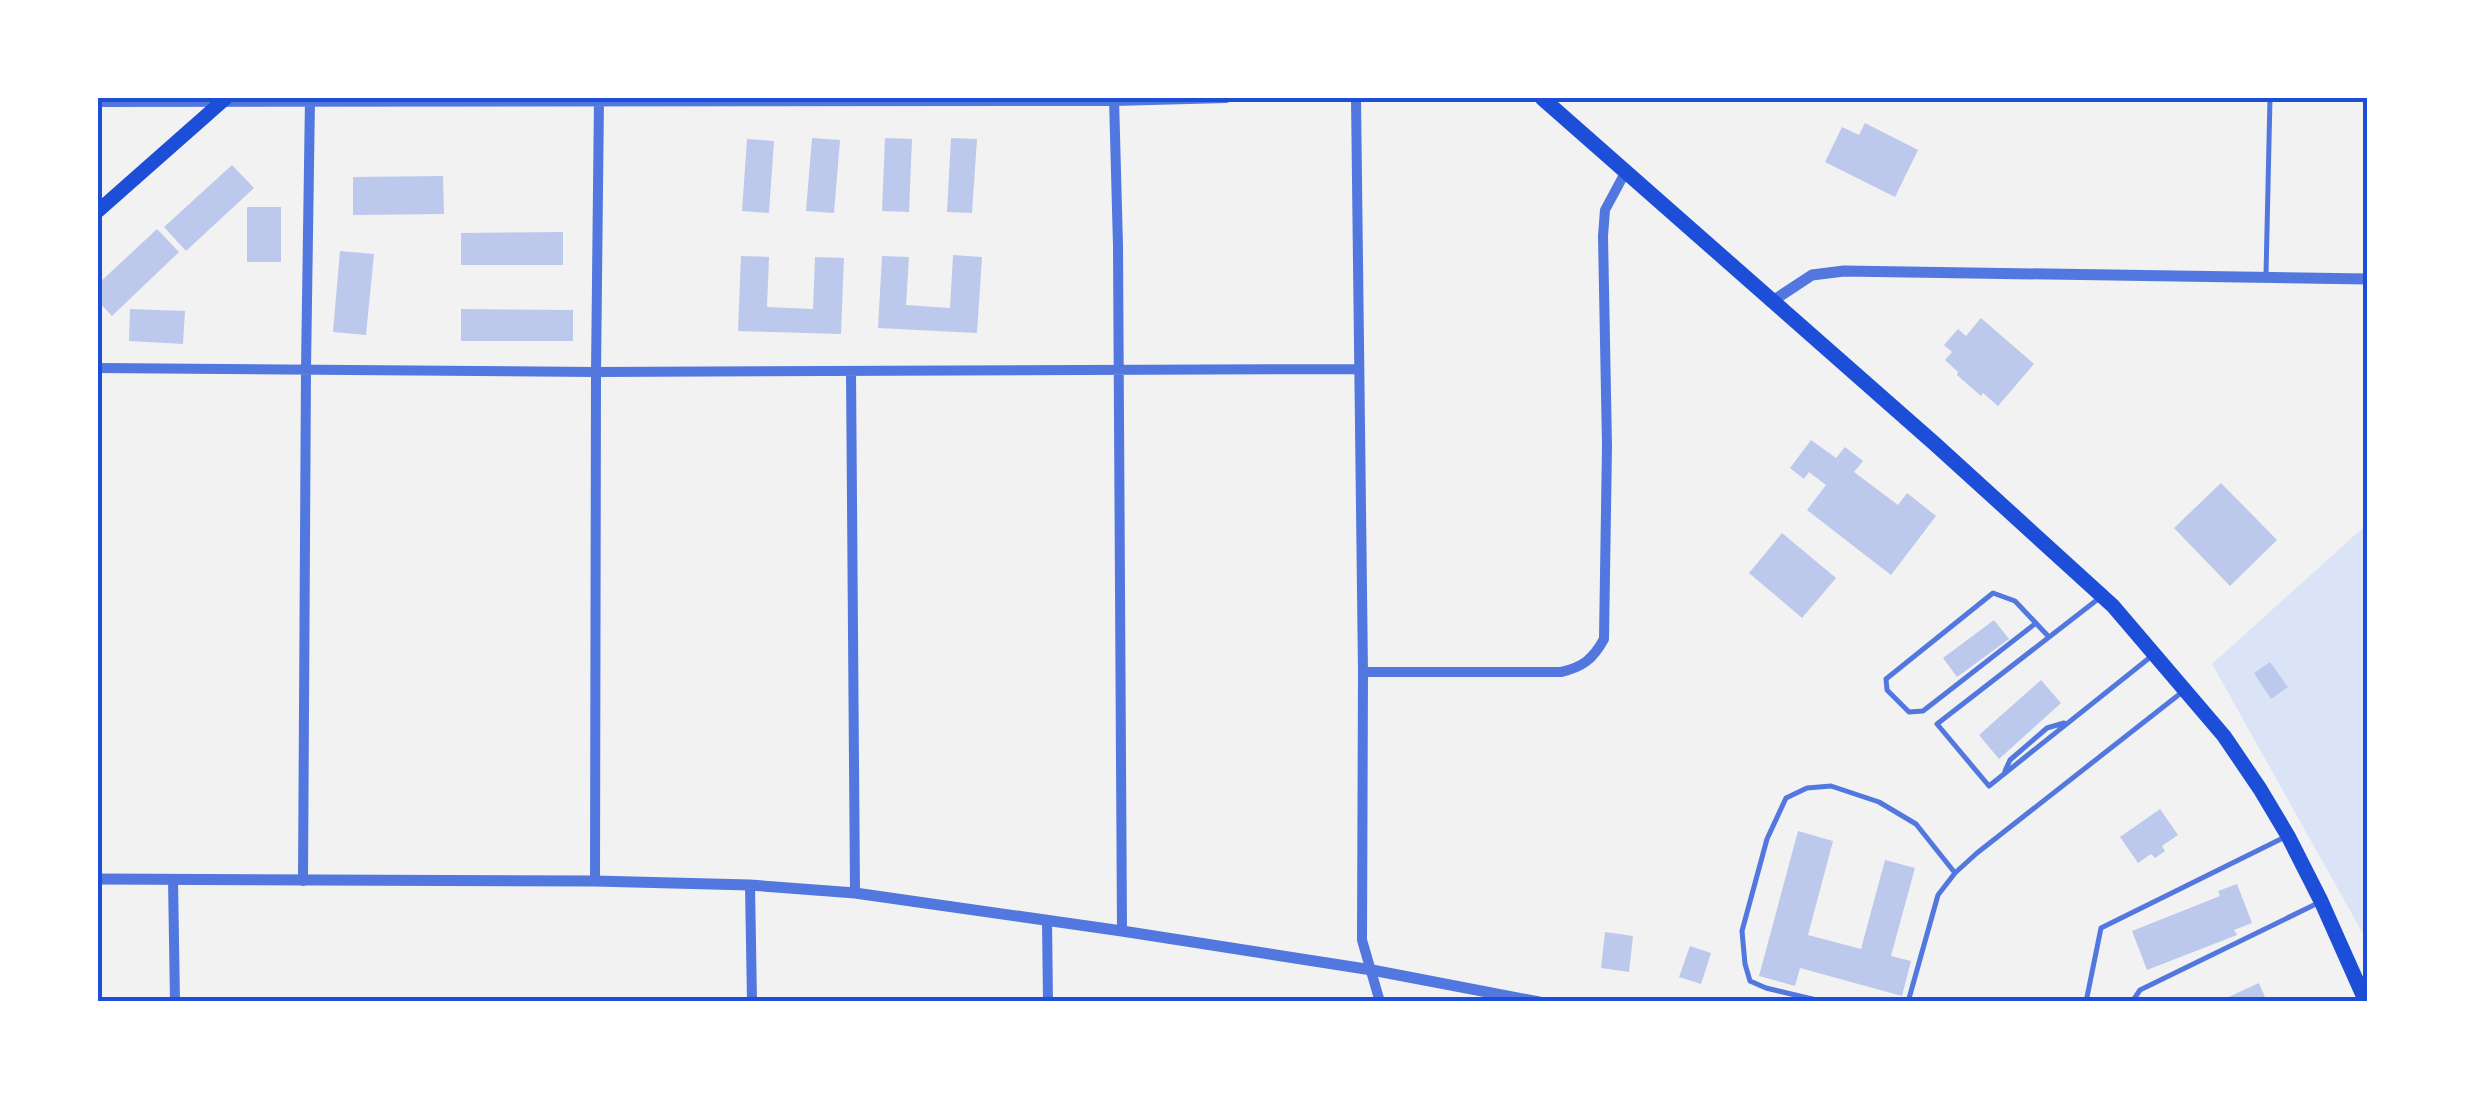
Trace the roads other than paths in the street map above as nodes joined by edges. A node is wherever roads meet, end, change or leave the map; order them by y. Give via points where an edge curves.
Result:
1 (1226, 98) edge
2 (1356, 98) edge
3 (1542, 98) edge
4 (2270, 98) edge
5 (599, 99) edge
6 (1114, 99) edge
7 (222, 100) edge
8 (310, 100) edge
9 (98, 102) edge
10 (1626, 171) junction
11 (98, 211) edge
12 (2266, 278) junction
13 (2368, 279) edge
14 (1771, 302) junction
15 (98, 368) edge
16 (306, 369) junction
17 (1358, 369) junction
18 (852, 370) junction
19 (596, 372) junction
20 (1117, 372) junction
21 (2102, 596) junction
22 (2036, 624) junction
23 (2049, 637) junction
24 (2155, 654) junction
25 (1363, 672) junction
26 (2186, 689) junction
27 (2288, 836) junction
28 (1955, 873) junction
29 (98, 879) edge
30 (172, 879) junction
31 (303, 881) junction
32 (595, 881) junction
33 (750, 885) junction
34 (854, 893) junction
35 (2321, 902) junction
36 (1047, 921) junction
37 (1122, 931) junction
38 (1372, 970) junction
39 (175, 1002) edge
40 (752, 1002) edge
41 (1048, 1002) edge
42 (1380, 1002) edge
43 (1539, 1002) edge
44 (1825, 1002) edge
45 (1908, 1002) edge
46 (2086, 1002) edge
47 (2132, 1002) edge
48 (2366, 1002) edge

1 - 6 street
2 - 17 street
3 - 10 main road
4 - 12 lane
5 - 6 street
5 - 8 street
5 - 19 street
6 - 20 street
7 - 8 street
7 - 9 street
7 - 11 main road
8 - 16 street
10 - 14 main road
10 - 25 street via 1605,210 1603,236 1604,639 1582,667 1562,672
12 - 13 street
12 - 14 street via 1844,272 1812,276
14 - 21 main road
15 - 16 street
16 - 19 street
16 - 31 street
17 - 20 street
17 - 25 street
18 - 19 street
18 - 20 street
18 - 34 street
19 - 32 street
20 - 37 street
21 - 23 lane
21 - 24 main road
22 - 22 lane via 2016,601 1993,593 1886,679 1887,690 1909,712 1923,711
22 - 23 lane
23 - 24 lane via 1936,724 1988,786
24 - 26 main road
25 - 38 street via 1362,940
26 - 27 main road
26 - 28 lane
27 - 35 main road
27 - 46 lane via 2101,928
28 - 44 lane via 1916,824 1879,802 1831,786 1786,798 1767,839 1742,931 1745,964 1750,981
28 - 45 lane via 1938,895
29 - 30 street
30 - 31 street
30 - 39 street
31 - 32 street
32 - 33 street
33 - 34 street
33 - 40 street
34 - 36 street
35 - 47 lane via 2140,990
35 - 48 main road
36 - 37 street
36 - 41 street
37 - 38 street
38 - 42 street
38 - 43 street

